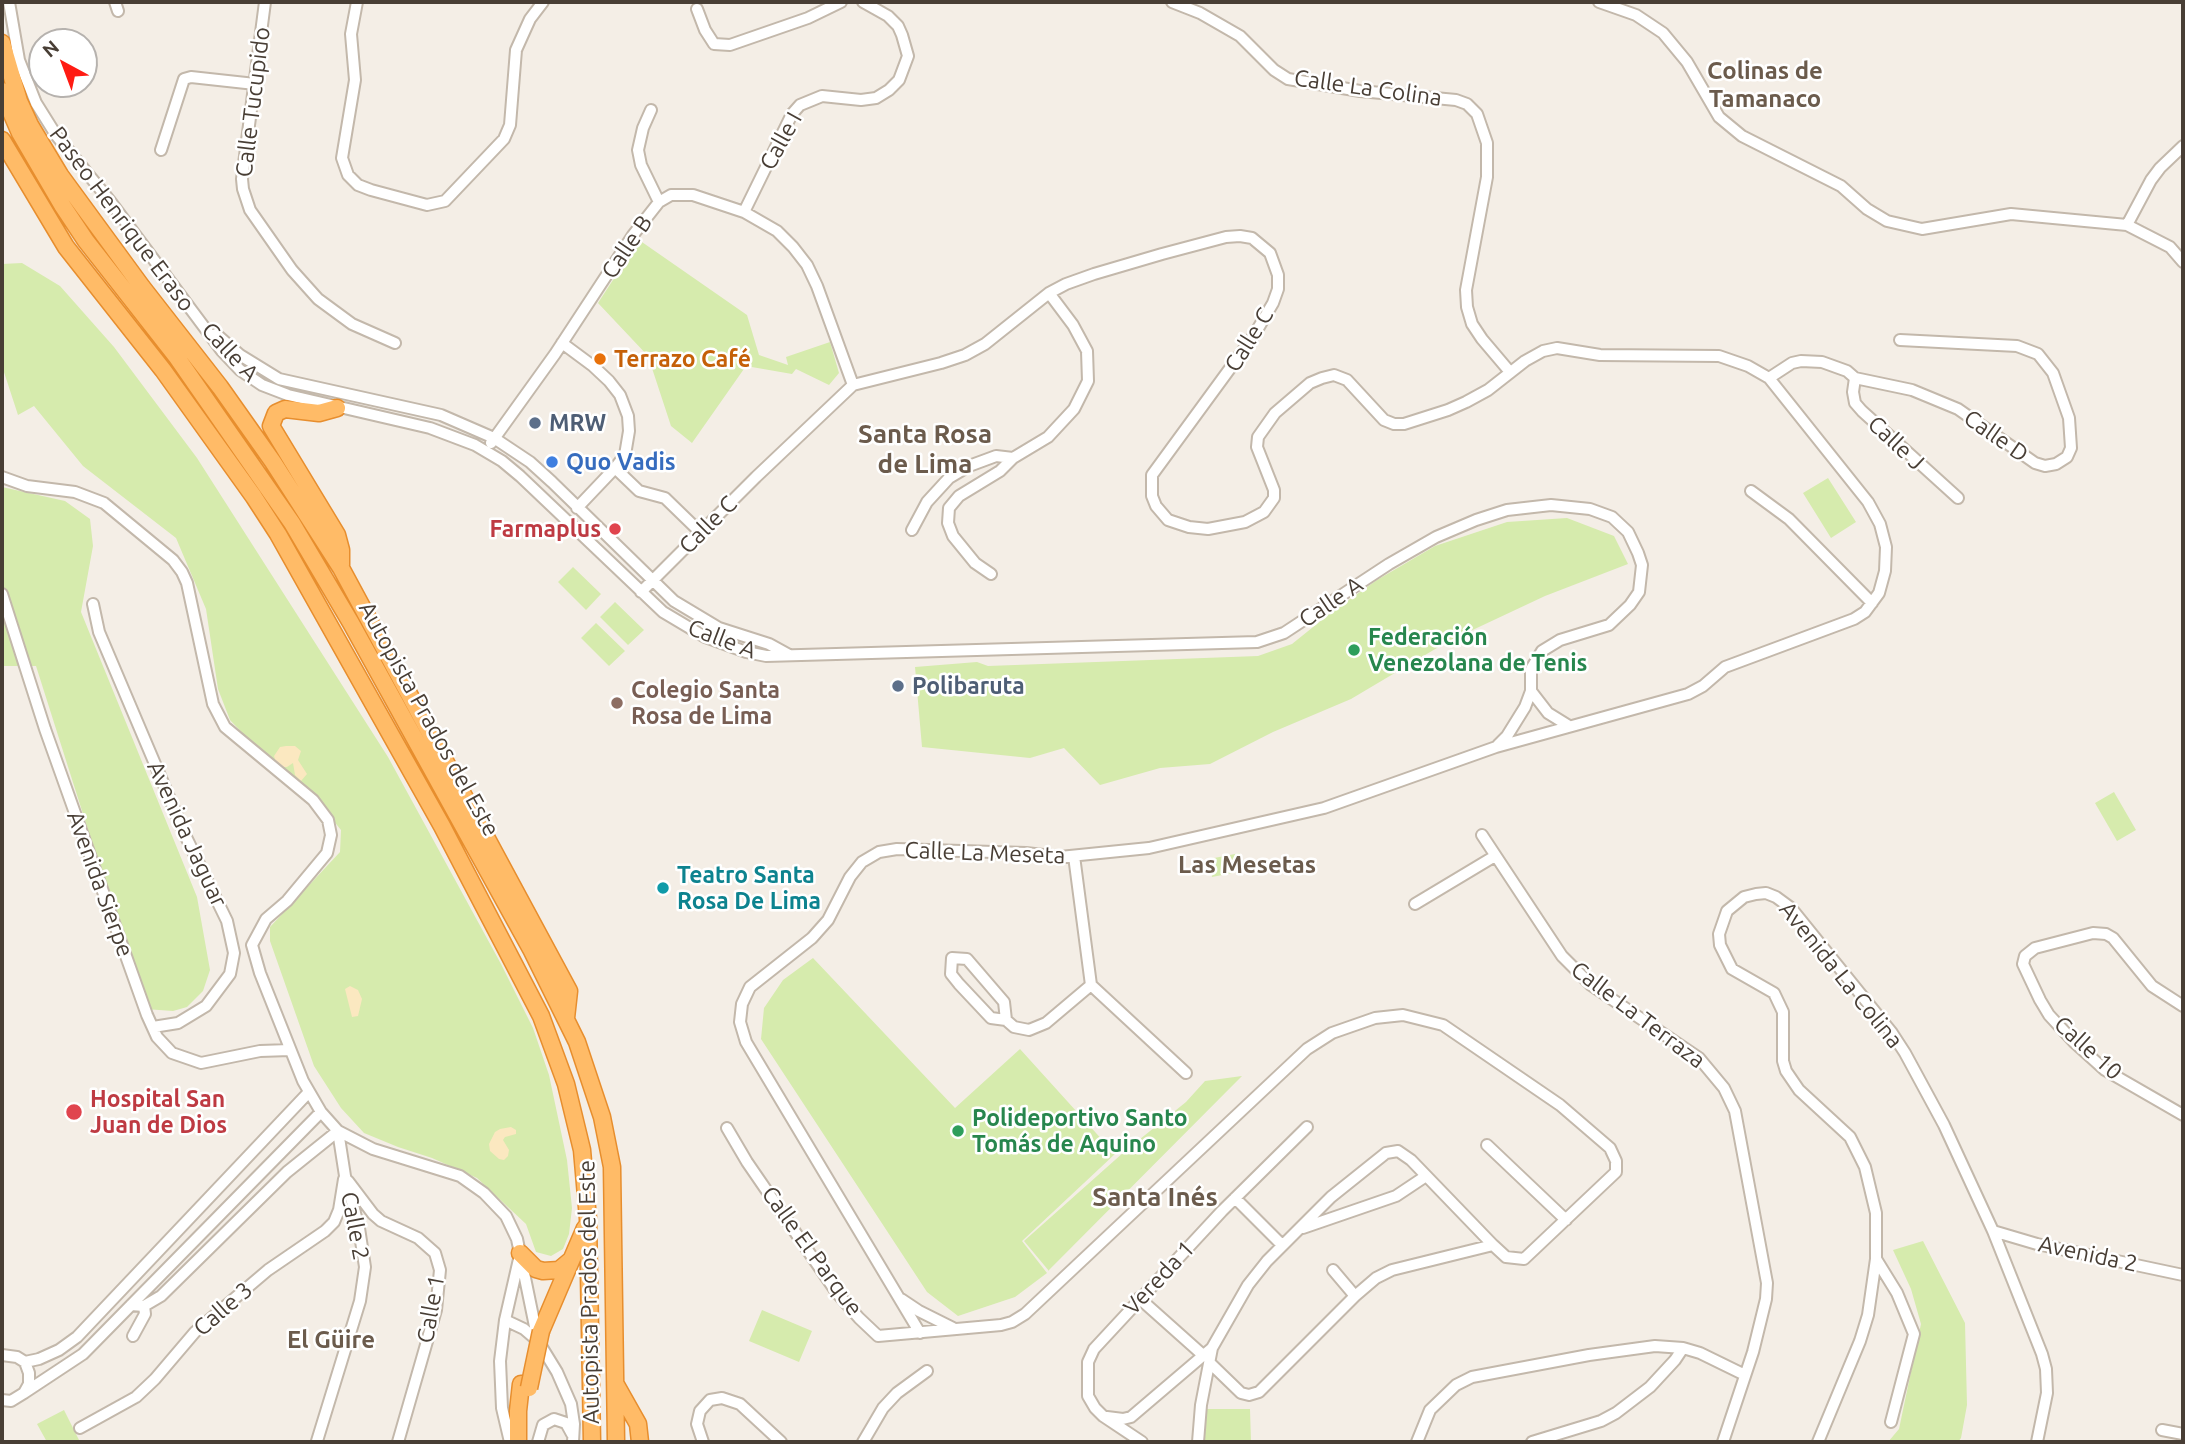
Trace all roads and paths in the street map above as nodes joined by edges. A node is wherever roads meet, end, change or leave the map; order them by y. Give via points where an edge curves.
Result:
1 (9, 2) edge
2 (265, 2) edge
3 (357, 2) edge
4 (543, 2) edge
5 (841, 2) edge
6 (863, 2) edge
7 (1172, 2) edge
8 (1598, 2) edge
9 (697, 9) dead end
10 (2, 43) edge
11 (255, 84) junction
12 (2, 91) edge
13 (651, 110) dead end
14 (2, 140) edge
15 (2183, 146) edge
16 (161, 150) dead end
17 (659, 202) junction
18 (744, 212) junction
19 (2127, 225) junction
20 (2183, 262) edge
21 (1049, 293) junction
22 (198, 318) junction
23 (1900, 340) dead end
24 (395, 343) dead end
25 (562, 344) junction
26 (1510, 372) junction
27 (1769, 378) junction
28 (1855, 378) junction
29 (853, 385) junction
30 (337, 408) junction
31 (494, 438) junction
32 (486, 452) junction
33 (1013, 458) junction
34 (615, 468) junction
35 (2, 477) edge
36 (1751, 491) dead end
37 (1958, 498) dead end
38 (577, 508) junction
39 (912, 530) dead end
40 (701, 533) junction
41 (341, 568) junction
42 (990, 574) dead end
43 (652, 581) junction
44 (641, 592) junction
45 (2, 594) edge
46 (1872, 603) junction
47 (93, 604) dead end
48 (790, 655) junction
49 (1531, 691) junction
50 (1569, 726) junction
51 (1496, 747) junction
52 (1482, 835) dead end
53 (1074, 856) junction
54 (1495, 856) junction
55 (1415, 904) dead end
56 (1091, 985) junction
57 (2183, 1006) edge
58 (566, 1018) junction
59 (1006, 1020) junction
60 (153, 1027) junction
61 (290, 1050) junction
62 (1186, 1073) dead end
63 (309, 1092) junction
64 (321, 1112) junction
65 (2183, 1115) edge
66 (1307, 1127) dead end
67 (727, 1128) dead end
68 (338, 1131) junction
69 (1487, 1144) dead end
70 (345, 1176) junction
71 (1426, 1176) junction
72 (1235, 1198) junction
73 (588, 1219) junction
74 (1566, 1220) junction
75 (1301, 1228) junction
76 (1993, 1231) junction
77 (1282, 1245) junction
78 (1493, 1245) junction
79 (520, 1253) junction
80 (572, 1258) junction
81 (1876, 1259) junction
82 (1333, 1270) dead end
83 (2183, 1275) edge
84 (898, 1296) junction
85 (1355, 1296) junction
86 (1139, 1298) junction
87 (131, 1306) junction
88 (144, 1306) junction
89 (505, 1320) junction
90 (953, 1328) junction
91 (920, 1333) junction
92 (134, 1336) dead end
93 (540, 1336) junction
94 (1683, 1348) junction
95 (2, 1355) edge
96 (1209, 1356) junction
97 (25, 1362) junction
98 (927, 1371) dead end
99 (1745, 1375) junction
100 (615, 1383) junction
101 (24, 1393) junction
102 (3, 1401) edge
103 (1103, 1416) junction
104 (1891, 1422) dead end
105 (80, 1428) dead end
106 (2162, 1430) dead end
107 (2183, 1434) edge
108 (573, 1440) edge
109 (317, 1441) edge
110 (398, 1442) edge
111 (510, 1442) edge
112 (518, 1442) edge
113 (531, 1442) edge
114 (538, 1442) edge
115 (592, 1442) edge
116 (616, 1442) edge
117 (640, 1442) edge
118 (703, 1442) edge
119 (781, 1442) edge
120 (863, 1442) edge
121 (1142, 1442) edge
122 (1198, 1442) edge
123 (1417, 1442) edge
124 (1532, 1442) edge
125 (1723, 1442) edge
126 (1818, 1442) edge
127 (2037, 1442) edge

1 - 22 street, Paseo Henrique Eraso via 19,60 55,135
2 - 11 street, Calle Tucupido
3 - 4 street via 351,34 355,80 342,158 358,185 426,205 444,201 504,139 510,125 516,50
5 - 9 street via 730,45 714,44
6 - 18 street, Calle I via 898,26 908,56 899,80 876,98 822,96 800,104
7 - 26 street, Calle La Colina via 1240,36 1288,79 1456,100 1477,114 1487,143 1487,177 1466,290 1467,307 1472,324
8 - 19 street via 1636,15 1663,33 1687,62 1719,117 1742,136 1841,186 1887,221 1922,229 2011,214
10 - 41 highway via 19,101 60,175 220,387
11 - 16 street via 184,79
11 - 24 street, Calle Tucupido via 242,179 250,210 318,299 352,324
12 - 58 highway, Autopista Prados del Este via 20,133 86,241 176,356 268,486 351,623
13 - 17 street via 638,150
14 - 73 highway, Autopista Prados del Este via 66,247 163,370 254,498 442,826 541,1016 575,1118
15 - 19 street via 2151,180
17 - 18 street, Calle B via 671,195 693,195
17 - 25 street, Calle B
18 - 29 street, Calle B via 777,231 807,265
19 - 20 street via 2171,247
21 - 26 street, Calle C via 1094,274 1226,237 1252,238 1270,253 1278,275 1273,303 1152,475 1152,496 1161,515 1198,528 1245,522 1271,505 1274,490 1257,447 1258,437 1275,413 1310,383 1334,375 1347,380 1384,420 1404,424 1448,410 1488,390
21 - 29 street, Calle C via 965,355
21 - 33 street via 1087,351 1088,382 1062,424
22 - 30 street, Calle A via 250,378 273,391
22 - 31 street, Calle A via 240,355 279,379 441,415
23 - 28 street, Calle D via 2017,346 2038,354 2053,373 2069,418 2071,448 2067,457 2056,464 2035,463 1958,409 1912,390
25 - 31 street, Calle B
25 - 34 street via 601,373 623,402 628,439 625,455
26 - 27 street via 1556,348 1600,355 1720,356
27 - 28 street, Calle D via 1792,363 1812,360
27 - 46 street via 1875,513 1886,560 1883,582
28 - 37 street, Calle J via 1855,403
29 - 40 street, Calle C
30 - 32 street, Calle A via 430,428
30 - 41 highway via 319,413 285,409 276,413 271,426 337,535
31 - 32 street, Calle B
31 - 38 street, Calle A via 530,462
32 - 44 street, Calle A via 520,476
33 - 39 street via 996,456 948,478 927,502
33 - 42 street via 949,508 953,536
34 - 38 street
34 - 40 street via 639,491 665,498
35 - 61 street via 104,503 173,561 187,583 213,704 225,727 313,800 328,820 327,853 266,919 252,945
36 - 46 street via 1789,519
38 - 43 street, Calle A
40 - 43 street, Calle C
41 - 58 highway via 569,991
43 - 44 street, Calle C
43 - 48 street, Calle A via 703,620
44 - 48 street, Calle A via 676,621 722,644 766,656
45 - 60 street, Avenida Sierpe via 49,742
46 - 50 street via 1854,619 1725,667 1688,694
47 - 60 street, Avenida Jaguar via 99,632 227,921 234,953 230,974 206,1006 178,1023
48 - 49 street, Calle A via 1257,642 1284,633 1389,564 1469,522 1537,506 1600,512 1620,523 1634,544 1642,565 1639,592 1609,625 1560,640 1542,651 1531,669
49 - 50 street via 1548,713
49 - 51 street, Calle A via 1517,722
50 - 51 street
51 - 53 street, Calle La Meseta via 1324,808 1149,848
52 - 54 street, Calle La Terraza
53 - 56 street
53 - 84 street, Calle La Meseta via 914,849 879,852 862,862 850,877 828,920 812,938 745,995 740,1022 746,1042
54 - 55 street
54 - 99 street, Calle La Terraza via 1562,956 1591,985 1699,1058 1724,1088 1735,1111 1767,1283
56 - 59 street via 1046,1023 1029,1030
56 - 62 street
57 - 65 street, Calle 10 via 2152,986 2106,934 2035,948 2022,964 2049,1014 2074,1042 2105,1070
58 - 100 highway, Autopista Prados del Este via 587,1066 612,1167
59 - 59 street via 1004,1002 967,959 952,958 951,974 959,984 990,1018
60 - 61 street, Avenida Sierpe via 172,1054 201,1063
61 - 63 street
63 - 64 street
63 - 97 street via 77,1337 49,1355
64 - 68 street
64 - 87 street
66 - 72 street, Vereda 1
67 - 91 street, Calle El Parque via 848,1307 878,1336
68 - 70 street, Calle 2
68 - 79 street via 373,1149 470,1182 506,1216
68 - 88 street via 287,1172 161,1296
69 - 74 street
70 - 105 street, Calle 3 via 339,1210 325,1231 268,1270 195,1332 136,1397
70 - 109 street, Calle 2 via 365,1267
70 - 110 street, Calle 1 via 381,1221 418,1238 435,1253 440,1270 436,1310
71 - 75 street via 1396,1196
71 - 75 street via 1398,1151 1386,1153
71 - 78 street
72 - 77 street
72 - 86 street, Vereda 1
73 - 80 highway
73 - 115 highway, Autopista Prados del Este
74 - 78 street via 1524,1259 1506,1257
74 - 90 street, Calle El Parque via 1616,1172 1609,1148 1560,1105 1443,1024 1388,1015 1347,1027 1307,1049 1025,1314 1001,1325
75 - 77 street
76 - 81 street, Avenida La Colina via 1944,1125 1892,1033 1784,901 1766,894 1744,897 1727,911 1720,945 1732,969 1774,993 1783,1012 1783,1061 1791,1081 1850,1137 1865,1167 1876,1213
76 - 83 street, Avenida 2
76 - 127 street, Avenida La Colina via 2046,1369 2046,1403
77 - 96 street via 1248,1285
78 - 85 street via 1392,1270
79 - 80 highway via 537,1269 548,1271 559,1270
79 - 89 street
79 - 93 street
80 - 93 highway
81 - 104 street via 1897,1293 1913,1334
81 - 126 street, Avenida La Colina via 1860,1341
82 - 85 street
84 - 90 street
84 - 91 street, Calle La Meseta
85 - 96 street via 1259,1392 1241,1393
86 - 96 street
86 - 103 street, Vereda 1 via 1088,1362 1088,1396
87 - 88 street
87 - 101 street via 83,1354
88 - 92 street
89 - 93 street
89 - 111 street via 499,1376
90 - 91 street, Calle El Parque
93 - 108 street via 571,1404
93 - 112 highway, bridge via 521,1384
93 - 113 highway, bridge via 529,1388
94 - 99 street
94 - 123 street via 1621,1350 1472,1377 1456,1385 1430,1410
94 - 124 street via 1650,1387 1616,1413
95 - 97 street
96 - 103 street via 1132,1417
96 - 122 street
97 - 101 street via 29,1384
98 - 120 street via 883,1408
99 - 125 street
100 - 116 highway, Autopista Prados del Este
100 - 117 highway via 638,1424
101 - 102 street
103 - 121 street, Vereda 1
106 - 107 street
108 - 114 street via 566,1423 554,1419 543,1425
118 - 119 street via 697,1424 699,1411 710,1400 722,1398 740,1404

